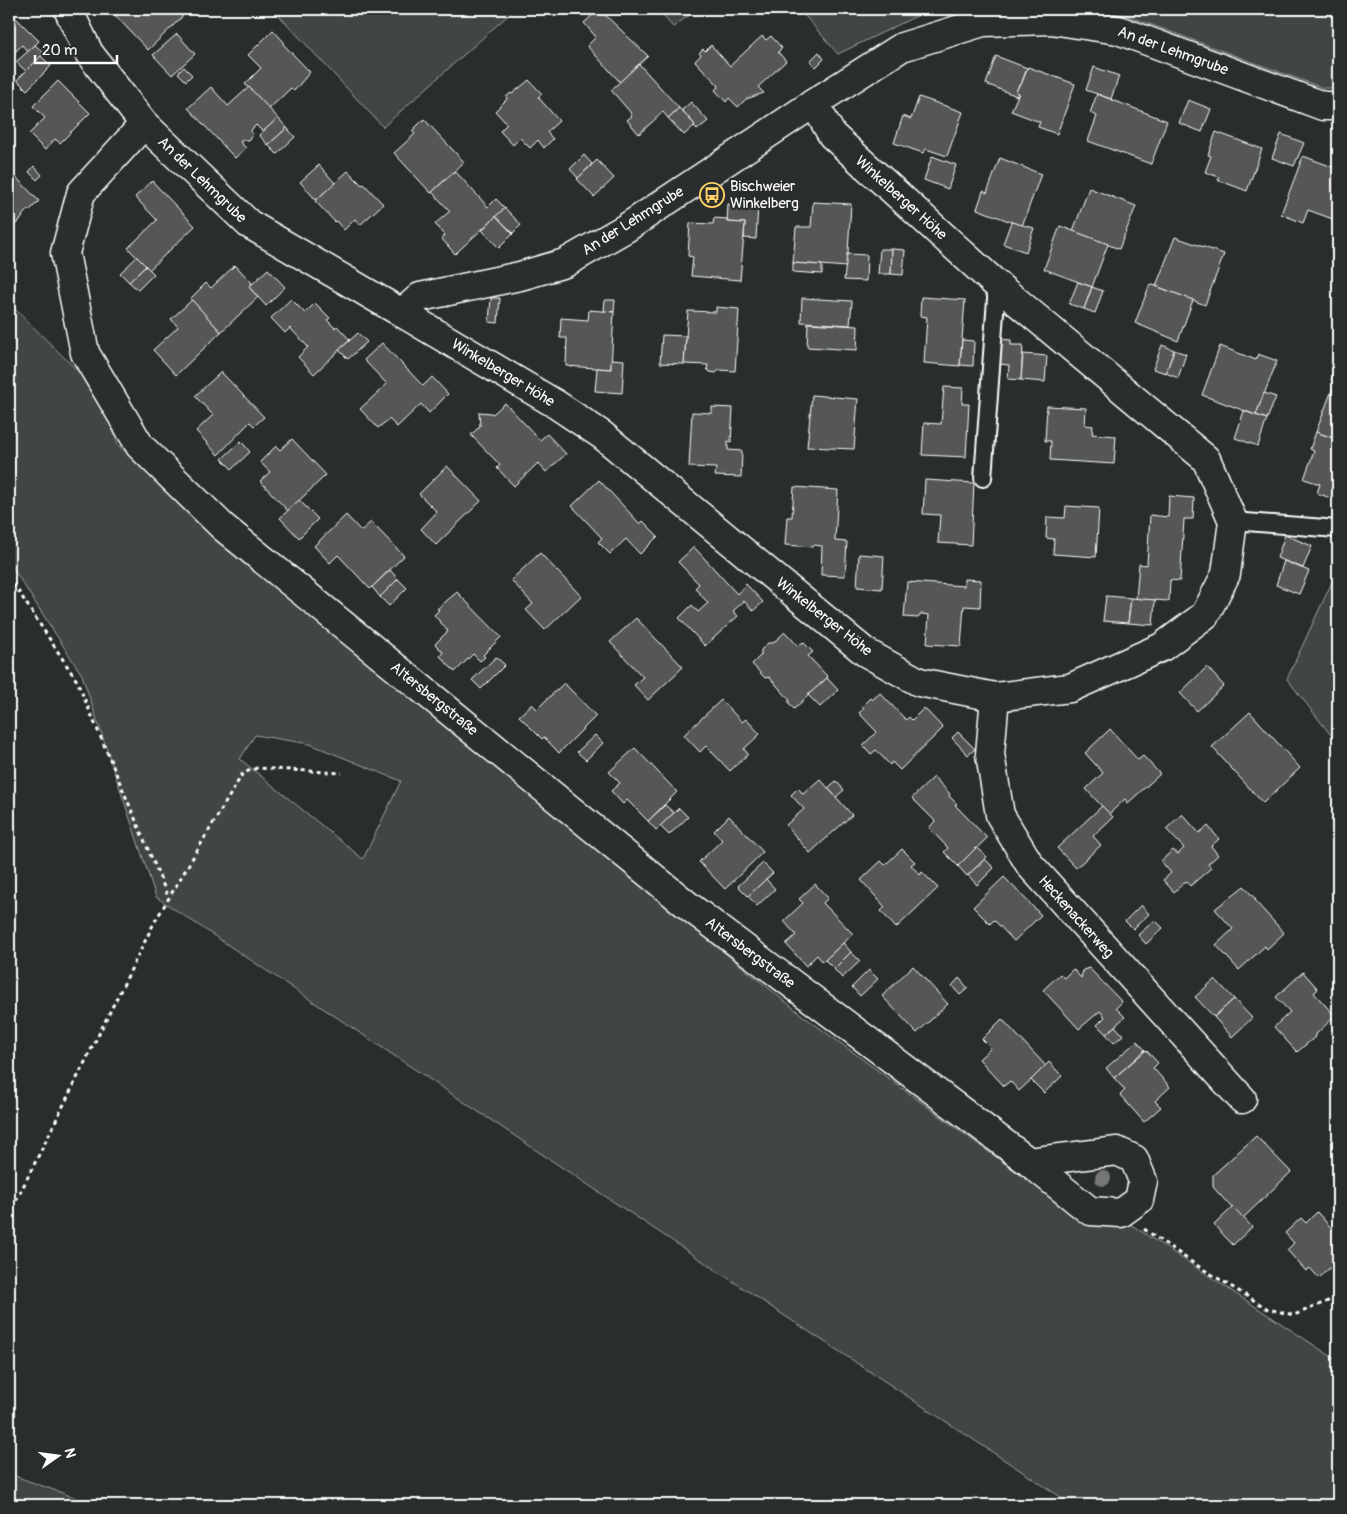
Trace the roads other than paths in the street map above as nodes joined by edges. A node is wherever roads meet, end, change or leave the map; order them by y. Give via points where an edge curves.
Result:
1 (68, 9) edge
2 (814, 103) junction
3 (1338, 106) edge
4 (144, 124) junction
5 (997, 285) junction
6 (402, 313) junction
7 (983, 478) dead end
8 (1234, 520) junction
9 (1338, 529) edge
10 (994, 697) junction
11 (1242, 1099) dead end
12 (1029, 1162) junction

1 - 4 street, An der Lehmgrube via 89,53
2 - 3 street, An der Lehmgrube via 902,47 983,22 1051,20 1118,30 1323,106
2 - 5 street, Winkelberger Höhe via 832,135
2 - 6 street, An der Lehmgrube via 626,228 566,263 420,297
4 - 6 street, An der Lehmgrube via 249,224
4 - 12 street, Altersbergstraße via 81,193 65,253 85,353 140,446 223,527 691,908
5 - 7 lane
5 - 8 street, Winkelberger Höhe via 1206,459
6 - 10 street, Winkelberger Höhe via 602,435 865,652 919,682
8 - 9 lane
8 - 10 street, Winkelberger Höhe via 1226,574 1205,615 1162,647 1070,688
10 - 11 street, Heckenackerweg via 990,754 1000,815 1030,865
12 - 12 street, Altersbergstraße via 1090,1211 1121,1212 1139,1200 1142,1181 1134,1159 1117,1151

